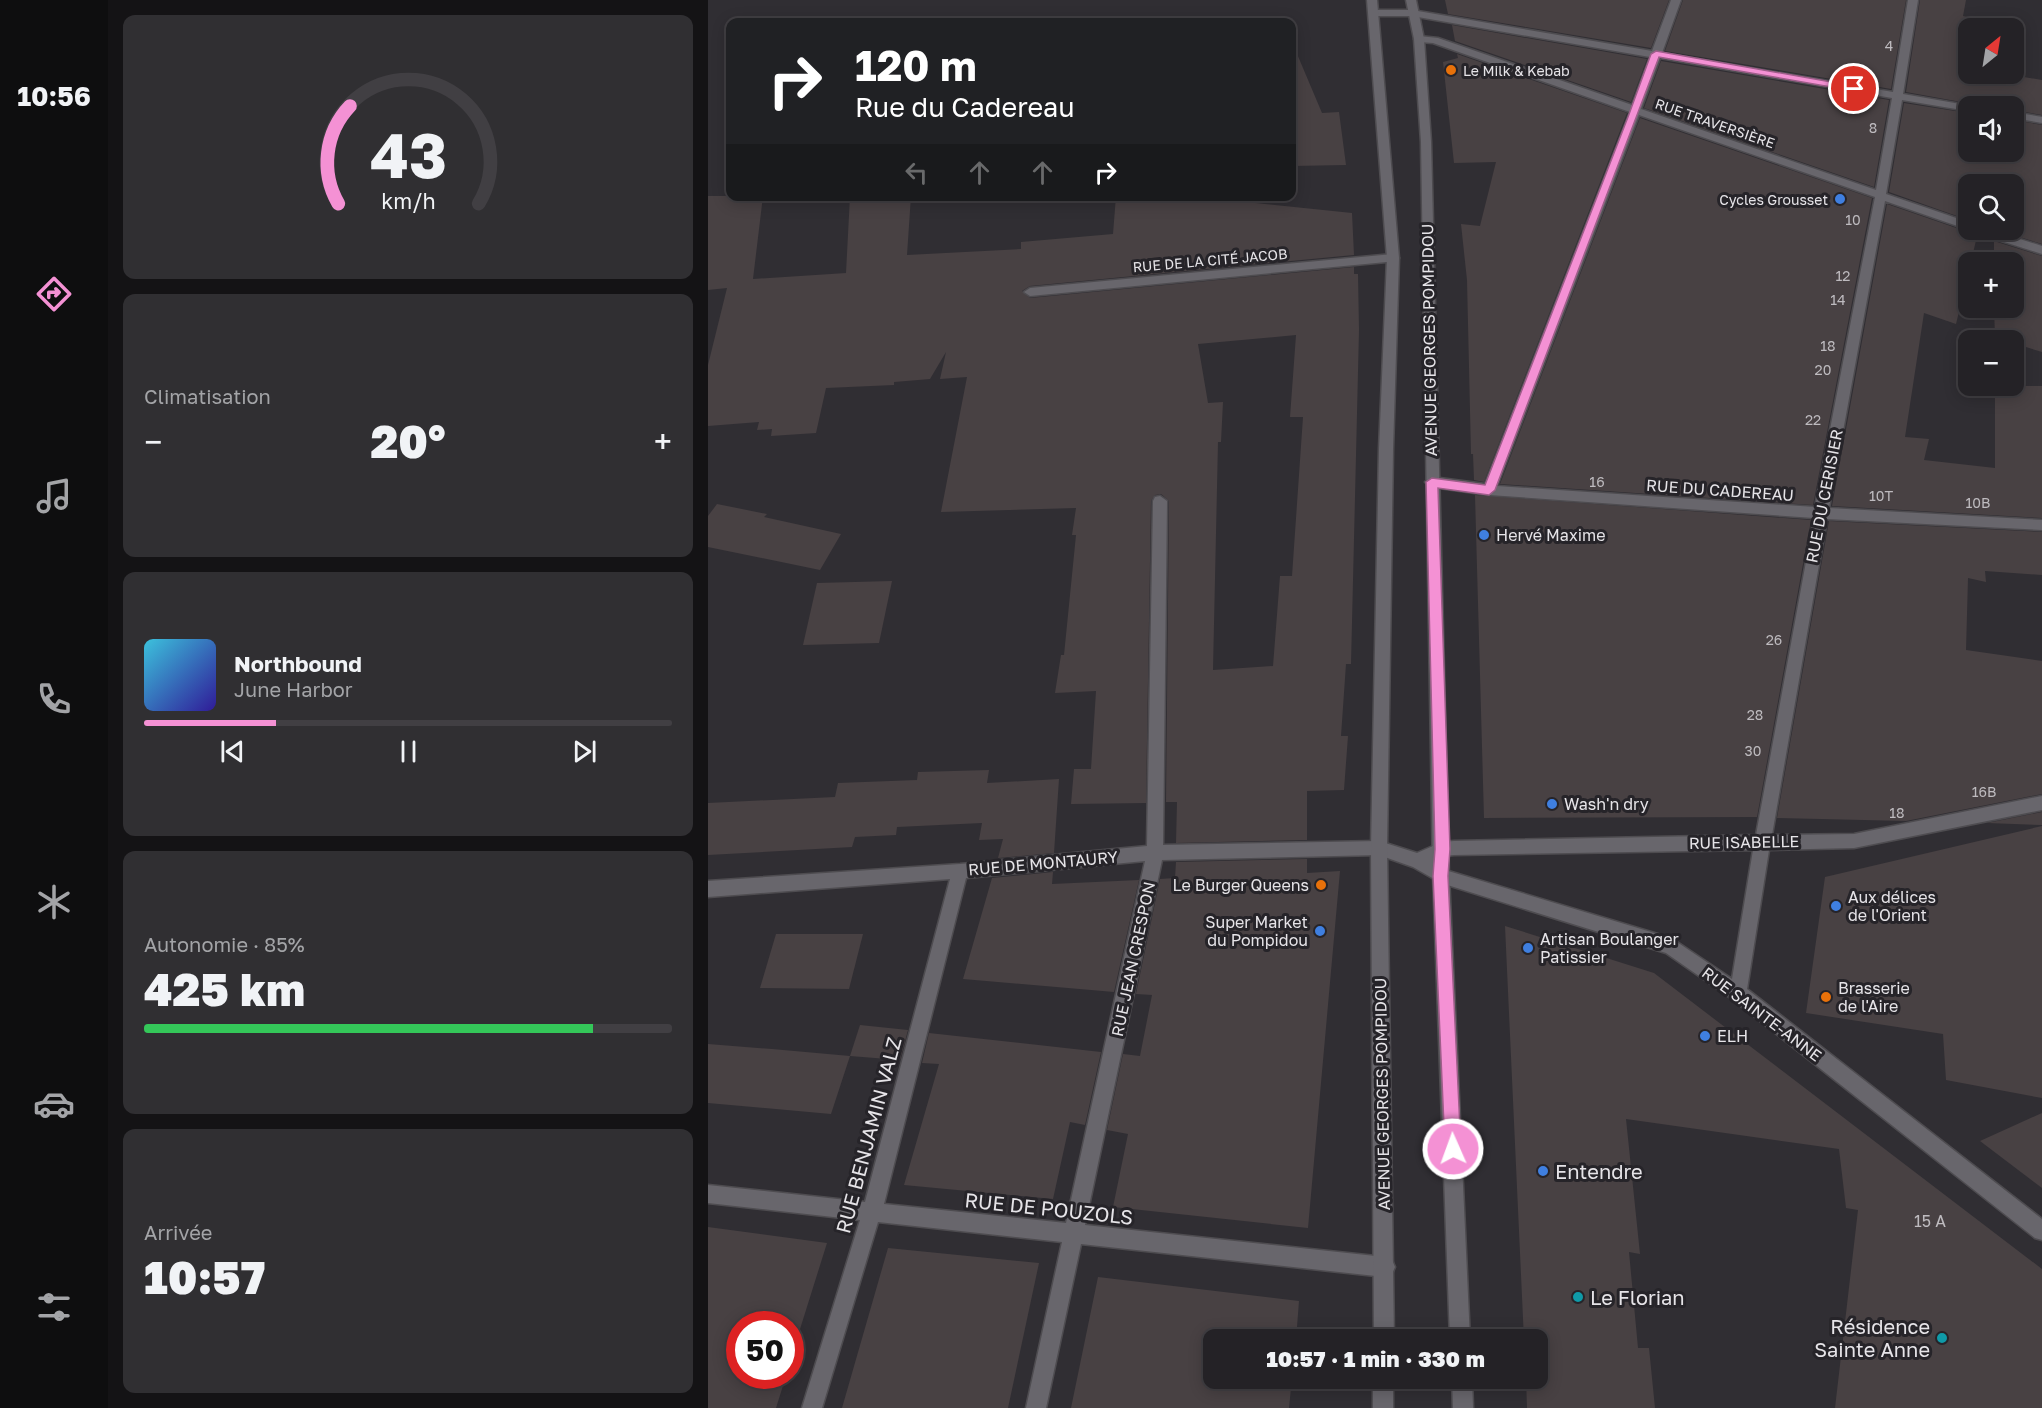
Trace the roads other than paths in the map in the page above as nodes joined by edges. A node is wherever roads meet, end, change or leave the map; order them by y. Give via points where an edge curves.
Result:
1 (1411, 0) edge
2 (1676, 0) edge
3 (1913, 0) edge
4 (1373, 6) edge
5 (1413, 13) junction
6 (1419, 39) junction
7 (1656, 54) junction
8 (1899, 96) junction
9 (1958, 106) edge
10 (1635, 111) junction
11 (2024, 117) edge
12 (2042, 120) edge
13 (1882, 197) junction
14 (1958, 222) edge
15 (2011, 240) edge
16 (2042, 250) edge
17 (1393, 258) junction
18 (1030, 292) dead end
19 (1432, 482) junction
20 (1489, 490) junction
21 (1160, 501) dead end
22 (1821, 513) junction
23 (2042, 525) edge
24 (2042, 803) edge
25 (1761, 841) junction
26 (1379, 848) junction
27 (1442, 849) junction
28 (1155, 853) junction
29 (1418, 861) junction
30 (960, 871) junction
31 (1441, 876) junction
32 (708, 889) edge
33 (1738, 993) junction
34 (708, 1194) edge
35 (872, 1212) junction
36 (2042, 1231) edge
37 (1076, 1233) junction
38 (1385, 1267) junction
39 (1384, 1329) edge
40 (1460, 1329) edge
41 (1383, 1389) edge
42 (1462, 1389) edge
43 (812, 1408) edge
44 (1036, 1408) edge
45 (1383, 1408) edge
46 (1463, 1408) edge

1 - 5 street, AVENUE GEORGES POMPIDOU
2 - 7 street
3 - 8 street, RUE DU CERISIER
4 - 5 street, AVENUE GEORGES POMPIDOU
4 - 17 street, AVENUE GEORGES POMPIDOU
5 - 6 street, AVENUE GEORGES POMPIDOU
5 - 7 street
6 - 10 street, RUE TRAVERSIÈRE via 1434,40
6 - 19 street, AVENUE GEORGES POMPIDOU via 1426,142
7 - 8 street
7 - 10 street
8 - 9 street
8 - 13 street, RUE DU CERISIER
10 - 13 street, RUE TRAVERSIÈRE
10 - 20 street
11 - 12 street
13 - 14 street, RUE TRAVERSIÈRE
13 - 22 street, RUE DU CERISIER
15 - 16 street
17 - 18 street, RUE DE LA CITÉ JACOB
17 - 26 street, AVENUE GEORGES POMPIDOU
19 - 20 street, RUE DU CADEREAU
19 - 27 street, AVENUE GEORGES POMPIDOU
20 - 22 street, RUE DU CADEREAU
21 - 28 street, RUE JEAN CRESPON
22 - 23 street, RUE DU CADEREAU
22 - 25 street, RUE DU CERISIER
24 - 25 street, RUE ISABELLE via 1854,841
25 - 27 street, RUE ISABELLE
25 - 33 street, RUE DU CERISIER
26 - 28 street, RUE DE MONTAURY
26 - 29 street
26 - 38 street, AVENUE GEORGES POMPIDOU
27 - 29 street
27 - 31 street, AVENUE GEORGES POMPIDOU
28 - 30 street, RUE DE MONTAURY
28 - 37 street, RUE JEAN CRESPON
29 - 31 street
30 - 32 street, RUE DE MONTAURY
30 - 35 street, RUE BENJAMIN VALZ
31 - 33 street, RUE SAINTE-ANNE via 1671,946
31 - 40 street, AVENUE GEORGES POMPIDOU
33 - 36 street, RUE SAINTE-ANNE
34 - 35 street, RUE DE POUZOLS
35 - 37 street, RUE DE POUZOLS
35 - 43 street, RUE BENJAMIN VALZ
37 - 38 street, RUE DE POUZOLS
37 - 44 street, RUE JEAN CRESPON
38 - 39 street, AVENUE GEORGES POMPIDOU
41 - 45 street
42 - 46 street

